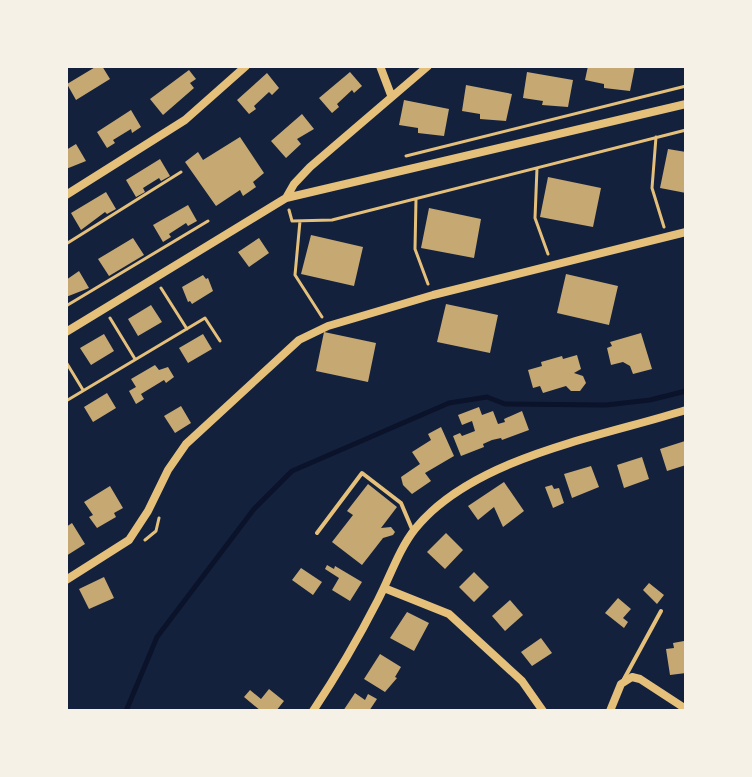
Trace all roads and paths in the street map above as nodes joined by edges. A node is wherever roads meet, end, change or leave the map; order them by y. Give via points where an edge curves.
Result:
1 (246, 66) edge
2 (380, 66) edge
3 (428, 66) edge
4 (686, 86) edge
5 (391, 95) junction
6 (686, 104) edge
7 (686, 130) edge
8 (656, 137) junction
9 (400, 158) dead end
10 (537, 168) junction
11 (181, 172) dead end
12 (66, 195) edge
13 (286, 198) junction
14 (416, 199) junction
15 (208, 221) dead end
16 (292, 221) dead end
17 (300, 221) junction
18 (686, 232) edge
19 (667, 237) junction
20 (66, 244) edge
21 (553, 266) junction
22 (155, 278) junction
23 (433, 295) junction
24 (66, 306) edge
25 (111, 319) dead end
26 (328, 326) junction
27 (187, 329) junction
28 (66, 332) edge
29 (220, 341) dead end
30 (135, 359) junction
31 (66, 362) edge
32 (83, 390) junction
33 (66, 401) edge
34 (686, 410) edge
35 (413, 531) junction
36 (317, 533) dead end
37 (66, 580) edge
38 (384, 588) junction
39 (661, 611) dead end
40 (621, 684) junction
41 (686, 709) edge
42 (313, 711) edge
43 (543, 711) edge
44 (610, 711) edge

1 - 12 street via 185,120
2 - 5 street
3 - 5 street
4 - 9 path
5 - 13 street via 310,167
6 - 13 street
7 - 8 path
8 - 10 path
8 - 19 path via 652,188
10 - 14 path
10 - 21 path via 535,218
11 - 20 path
13 - 22 street
14 - 17 path via 332,220
14 - 23 path via 415,249
15 - 24 path
16 - 17 path
17 - 26 path via 295,275
18 - 19 street
19 - 21 street
21 - 23 street
22 - 27 path
22 - 28 street
23 - 26 street
25 - 30 path
26 - 37 street via 299,340 186,444 129,540
27 - 29 path via 205,318
27 - 30 path
30 - 32 path
31 - 32 path
32 - 33 path
34 - 35 street via 485,474 448,497
35 - 36 lane via 401,503 362,473
35 - 38 street
38 - 42 street via 350,656
38 - 43 street via 449,614 522,681
39 - 40 lane
40 - 41 street via 640,679
40 - 44 street

